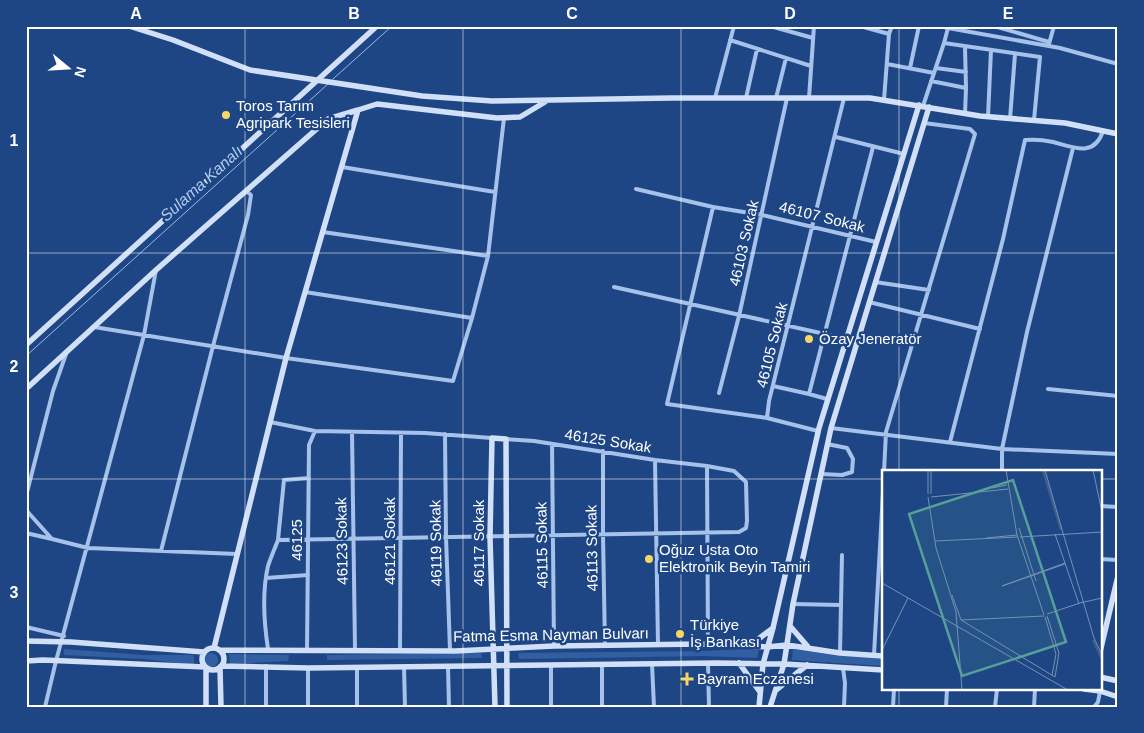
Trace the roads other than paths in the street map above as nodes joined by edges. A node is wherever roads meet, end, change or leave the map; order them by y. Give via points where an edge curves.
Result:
1 (129, 26) edge
2 (377, 26) edge
3 (734, 26) edge
4 (770, 26) edge
5 (814, 26) edge
6 (860, 26) edge
7 (892, 26) edge
8 (919, 26) edge
9 (939, 26) edge
10 (994, 26) edge
11 (1054, 26) edge
12 (948, 27) edge
13 (890, 34) junction
14 (813, 38) junction
15 (730, 40) junction
16 (944, 43) junction
17 (1049, 44) junction
18 (965, 47) junction
19 (757, 49) junction
20 (991, 50) junction
21 (1015, 54) junction
22 (786, 58) junction
23 (887, 64) junction
24 (1118, 64) edge
25 (811, 66) junction
26 (910, 68) junction
27 (936, 68) junction
28 (966, 72) junction
29 (934, 73) junction
30 (317, 80) junction
31 (932, 81) junction
32 (966, 88) junction
33 (715, 98) junction
34 (746, 98) junction
35 (776, 98) junction
36 (787, 98) junction
37 (808, 98) junction
38 (844, 98) junction
39 (547, 100) junction
40 (884, 100) junction
41 (924, 106) junction
42 (358, 110) junction
43 (965, 114) junction
44 (988, 117) junction
45 (504, 118) junction
46 (1010, 119) junction
47 (1034, 120) junction
48 (924, 123) junction
49 (1103, 130) junction
50 (1118, 134) edge
51 (836, 137) junction
52 (873, 147) junction
53 (1073, 148) junction
54 (904, 154) junction
55 (342, 168) junction
56 (636, 189) dead end
57 (246, 191) junction
58 (495, 192) junction
59 (713, 207) junction
60 (762, 215) junction
61 (813, 227) junction
62 (323, 232) junction
63 (849, 236) junction
64 (876, 242) junction
65 (488, 256) junction
66 (156, 270) junction
67 (875, 282) junction
68 (614, 287) dead end
69 (929, 290) junction
70 (305, 292) junction
71 (869, 302) junction
72 (691, 305) junction
73 (920, 315) junction
74 (739, 316) junction
75 (472, 318) junction
76 (789, 326) junction
77 (94, 327) junction
78 (980, 329) junction
79 (825, 334) junction
80 (144, 335) junction
81 (846, 339) junction
82 (856, 343) junction
83 (26, 344) edge
84 (213, 346) junction
85 (67, 352) junction
86 (286, 358) junction
87 (773, 386) junction
88 (26, 389) edge
89 (1048, 389) dead end
90 (719, 393) dead end
91 (809, 394) junction
92 (1118, 396) edge
93 (827, 400) junction
94 (767, 418) junction
95 (270, 422) junction
96 (831, 428) junction
97 (316, 431) junction
98 (818, 431) junction
99 (352, 432) junction
100 (401, 432) junction
101 (445, 434) junction
102 (886, 434) junction
103 (492, 438) junction
104 (506, 439) junction
105 (950, 442) junction
106 (552, 444) junction
107 (828, 444) junction
108 (1002, 449) junction
109 (603, 451) junction
110 (1118, 454) edge
111 (655, 460) junction
112 (707, 466) junction
113 (884, 470) edge
114 (1002, 470) edge
115 (821, 474) junction
116 (309, 478) junction
117 (26, 496) edge
118 (1102, 506) edge
119 (1118, 507) edge
120 (26, 510) edge
121 (882, 510) edge
122 (26, 533) edge
123 (708, 533) junction
124 (655, 534) junction
125 (603, 535) junction
126 (507, 536) junction
127 (552, 536) junction
128 (402, 537) junction
129 (446, 537) junction
130 (490, 537) junction
131 (308, 538) junction
132 (353, 538) junction
133 (52, 539) junction
134 (278, 540) junction
135 (88, 548) junction
136 (161, 551) junction
137 (237, 554) junction
138 (842, 555) dead end
139 (1102, 559) edge
140 (1118, 560) edge
141 (308, 575) junction
142 (1118, 576) edge
143 (266, 578) junction
144 (793, 604) junction
145 (840, 606) junction
146 (790, 626) junction
147 (26, 627) edge
148 (773, 628) junction
149 (63, 639) junction
150 (26, 641) edge
151 (1102, 644) edge
152 (658, 645) junction
153 (708, 645) junction
154 (787, 645) junction
155 (554, 646) junction
156 (605, 646) junction
157 (748, 646) junction
158 (766, 646) junction
159 (493, 648) junction
160 (508, 648) junction
161 (809, 648) junction
162 (217, 649) junction
163 (268, 649) junction
164 (355, 650) junction
165 (400, 650) junction
166 (450, 650) junction
167 (307, 651) junction
168 (204, 652) junction
169 (840, 653) junction
170 (874, 656) junction
171 (882, 656) edge
172 (26, 661) edge
173 (56, 661) junction
174 (708, 663) junction
175 (740, 663) junction
176 (602, 664) junction
177 (652, 664) junction
178 (762, 664) junction
179 (784, 664) junction
180 (551, 665) junction
181 (807, 665) junction
182 (266, 666) junction
183 (448, 666) junction
184 (495, 666) junction
185 (507, 666) junction
186 (205, 667) junction
187 (221, 667) junction
188 (357, 667) junction
189 (404, 667) junction
190 (308, 668) junction
191 (843, 668) junction
192 (882, 670) edge
193 (1102, 677) edge
194 (1118, 681) edge
195 (776, 690) junction
196 (894, 690) edge
197 (946, 690) edge
198 (997, 690) edge
199 (1035, 690) edge
200 (1095, 690) edge
201 (760, 692) junction
202 (1118, 697) edge
203 (45, 707) edge
204 (206, 707) edge
205 (221, 707) edge
206 (266, 707) edge
207 (308, 707) edge
208 (358, 707) edge
209 (405, 707) edge
210 (449, 707) edge
211 (496, 707) edge
212 (508, 707) edge
213 (552, 707) edge
214 (602, 707) edge
215 (654, 707) edge
216 (709, 707) edge
217 (759, 707) edge
218 (770, 707) edge
219 (844, 707) edge
220 (893, 707) edge
221 (946, 707) edge
222 (996, 707) edge
223 (1034, 707) edge
224 (1094, 707) edge

1 - 30 street via 250,70
2 - 30 street
3 - 15 street
4 - 14 street
5 - 14 street
6 - 13 street
7 - 13 street
8 - 26 street
9 - 12 street
10 - 17 street
11 - 17 street
12 - 16 street
12 - 17 street
13 - 23 street
14 - 25 street
15 - 19 street
15 - 33 street
16 - 18 street
16 - 27 street
17 - 24 street
18 - 20 street
18 - 28 street
19 - 22 street
19 - 34 street
20 - 21 street
20 - 44 street
21 - 46 street
21 - 47 street via 1040,57
22 - 25 street
22 - 35 street
23 - 26 street
23 - 40 street
25 - 37 street
26 - 29 street
27 - 28 street
27 - 29 street
28 - 32 street
29 - 31 street
30 - 39 street via 422,96 492,101
30 - 83 street
31 - 32 street
31 - 41 street
32 - 43 street
33 - 34 street
33 - 39 street
34 - 35 street
35 - 36 street
36 - 37 street
36 - 60 street, 46103 Sokak
37 - 38 street
38 - 40 street
38 - 51 street, 46105 Sokak
39 - 45 street via 520,117
40 - 41 street
41 - 43 street
41 - 48 street
41 - 54 street
42 - 45 street via 377,104
42 - 55 street
42 - 57 street via 328,120
43 - 44 street
44 - 46 street
45 - 58 street
46 - 47 street
47 - 49 street
48 - 67 street
48 - 69 street via 970,129 975,134
49 - 50 street
49 - 53 street via 1093,146
51 - 52 street
51 - 61 street, 46105 Sokak
52 - 54 street
52 - 63 street
53 - 78 street via 1040,139 1026,140
53 - 108 street via 1027,332
54 - 64 street
55 - 58 street
55 - 62 street
56 - 59 street, 46107 Sokak
57 - 66 street
57 - 84 street via 251,195 248,215
58 - 65 street
59 - 60 street, 46107 Sokak
59 - 72 street
60 - 61 street, 46107 Sokak
60 - 74 street, 46103 Sokak
61 - 63 street, 46107 Sokak
61 - 76 street, 46105 Sokak
62 - 65 street
62 - 70 street
63 - 64 street, 46107 Sokak
63 - 79 street
64 - 81 street
65 - 75 street
66 - 77 street
66 - 80 street
67 - 69 street
67 - 71 street
68 - 72 street
69 - 73 street
70 - 75 street
70 - 86 street
71 - 73 street
71 - 82 street
72 - 74 street
72 - 94 street via 667,404
73 - 78 street
73 - 102 street
74 - 76 street
74 - 90 street, 46103 Sokak
75 - 86 street via 453,381
76 - 79 street
76 - 87 street, 46105 Sokak
77 - 80 street
77 - 85 street
78 - 105 street
79 - 81 street
79 - 91 street
80 - 84 street
80 - 135 street
81 - 82 street
81 - 93 street
82 - 96 street
84 - 86 street
84 - 136 street
85 - 88 street
85 - 117 street via 53,390
86 - 95 street
87 - 91 street
87 - 94 street, 46105 Sokak
89 - 92 street
91 - 93 street
93 - 98 street
94 - 98 street
95 - 97 street
95 - 137 street
96 - 102 street
96 - 107 street
97 - 99 street
97 - 116 street, 46125 via 309,445
98 - 148 street
99 - 100 street
99 - 132 street, 46123 Sokak
100 - 101 street
100 - 128 street, 46121 Sokak
101 - 103 street
101 - 129 street, 46119 Sokak
102 - 105 street
102 - 113 street
103 - 104 street
103 - 130 street, 46117 Sokak
104 - 106 street, 46125 Sokak
104 - 126 street, 46117 Sokak
105 - 108 street
106 - 109 street, 46125 Sokak
106 - 127 street, 46115 Sokak
107 - 115 street
107 - 115 street via 847,448 853,459 852,472
108 - 110 street
108 - 114 street
109 - 111 street, 46125 Sokak
109 - 125 street, 46113 Sokak
111 - 112 street, 46125 Sokak
111 - 124 street
112 - 123 street
112 - 123 street, 46125 Sokak via 734,471 746,482 747,521 746,528 739,532
115 - 144 street
116 - 131 street, 46125
116 - 134 street via 284,480
118 - 119 street
120 - 133 street
121 - 170 street
122 - 133 street
123 - 124 street
123 - 153 street
124 - 125 street
124 - 152 street
125 - 127 street
125 - 156 street, 46113 Sokak
126 - 127 street
126 - 130 street
126 - 160 street, 46117 Sokak
127 - 155 street, 46115 Sokak
128 - 129 street
128 - 132 street
128 - 165 street, 46121 Sokak
129 - 130 street
129 - 166 street, 46119 Sokak
130 - 159 street, 46117 Sokak
131 - 132 street
131 - 134 street
131 - 141 street, 46125
132 - 164 street, 46123 Sokak
133 - 135 street
134 - 143 street
135 - 136 street
135 - 149 street
136 - 137 street
137 - 162 street
138 - 145 street
139 - 140 street
141 - 143 street
141 - 167 street, 46125
142 - 151 street
143 - 163 street via 264,604
144 - 145 street
144 - 146 street
145 - 169 street
146 - 154 street
146 - 161 street
147 - 149 street
148 - 157 street
148 - 158 street
149 - 150 street
149 - 168 street
149 - 173 street
152 - 153 street, Fatma Esma Nayman Bulvarı
152 - 156 street, Fatma Esma Nayman Bulvarı
153 - 157 street, Fatma Esma Nayman Bulvarı
154 - 158 street, Fatma Esma Nayman Bulvarı
154 - 161 street, Fatma Esma Nayman Bulvarı
154 - 179 street
155 - 156 street, Fatma Esma Nayman Bulvarı
155 - 160 street, Fatma Esma Nayman Bulvarı
157 - 158 street, Fatma Esma Nayman Bulvarı
158 - 178 street
159 - 160 street, Fatma Esma Nayman Bulvarı
159 - 166 street, Fatma Esma Nayman Bulvarı
159 - 184 street, 46117 Sokak
160 - 185 street, 46117 Sokak
161 - 169 street, Fatma Esma Nayman Bulvarı
162 - 163 street, Fatma Esma Nayman Bulvarı
162 - 168 street
162 - 187 street via 224,659
163 - 167 street, Fatma Esma Nayman Bulvarı
164 - 165 street, Fatma Esma Nayman Bulvarı
164 - 167 street, Fatma Esma Nayman Bulvarı
165 - 166 street, Fatma Esma Nayman Bulvarı
168 - 186 street
169 - 170 street, Fatma Esma Nayman Bulvarı
170 - 171 street, Fatma Esma Nayman Bulvarı
172 - 173 street
173 - 186 street
173 - 203 street
174 - 175 street, Fatma Esma Nayman Bulvarı
174 - 177 street, Fatma Esma Nayman Bulvarı
174 - 216 street
175 - 178 street, Fatma Esma Nayman Bulvarı
175 - 201 street
176 - 177 street, Fatma Esma Nayman Bulvarı
176 - 180 street, Fatma Esma Nayman Bulvarı
176 - 214 street
177 - 215 street
178 - 179 street, Fatma Esma Nayman Bulvarı
178 - 201 street
179 - 181 street, Fatma Esma Nayman Bulvarı
179 - 195 street
180 - 185 street, Fatma Esma Nayman Bulvarı
180 - 213 street
181 - 191 street, Fatma Esma Nayman Bulvarı
181 - 195 street
182 - 187 street, Fatma Esma Nayman Bulvarı
182 - 190 street, Fatma Esma Nayman Bulvarı
182 - 206 street
183 - 184 street, Fatma Esma Nayman Bulvarı
183 - 189 street, Fatma Esma Nayman Bulvarı
183 - 210 street
184 - 185 street, Fatma Esma Nayman Bulvarı
184 - 211 street, 46117 Sokak
185 - 212 street, 46117 Sokak
186 - 187 street via 213,670
186 - 204 street
187 - 205 street
188 - 189 street, Fatma Esma Nayman Bulvarı
188 - 190 street, Fatma Esma Nayman Bulvarı
188 - 208 street
189 - 209 street
190 - 207 street
191 - 192 street, Fatma Esma Nayman Bulvarı
191 - 219 street
193 - 194 street
195 - 218 street
196 - 220 street
197 - 221 street
198 - 222 street
199 - 223 street
200 - 202 street
200 - 224 street via 1098,702
201 - 217 street

